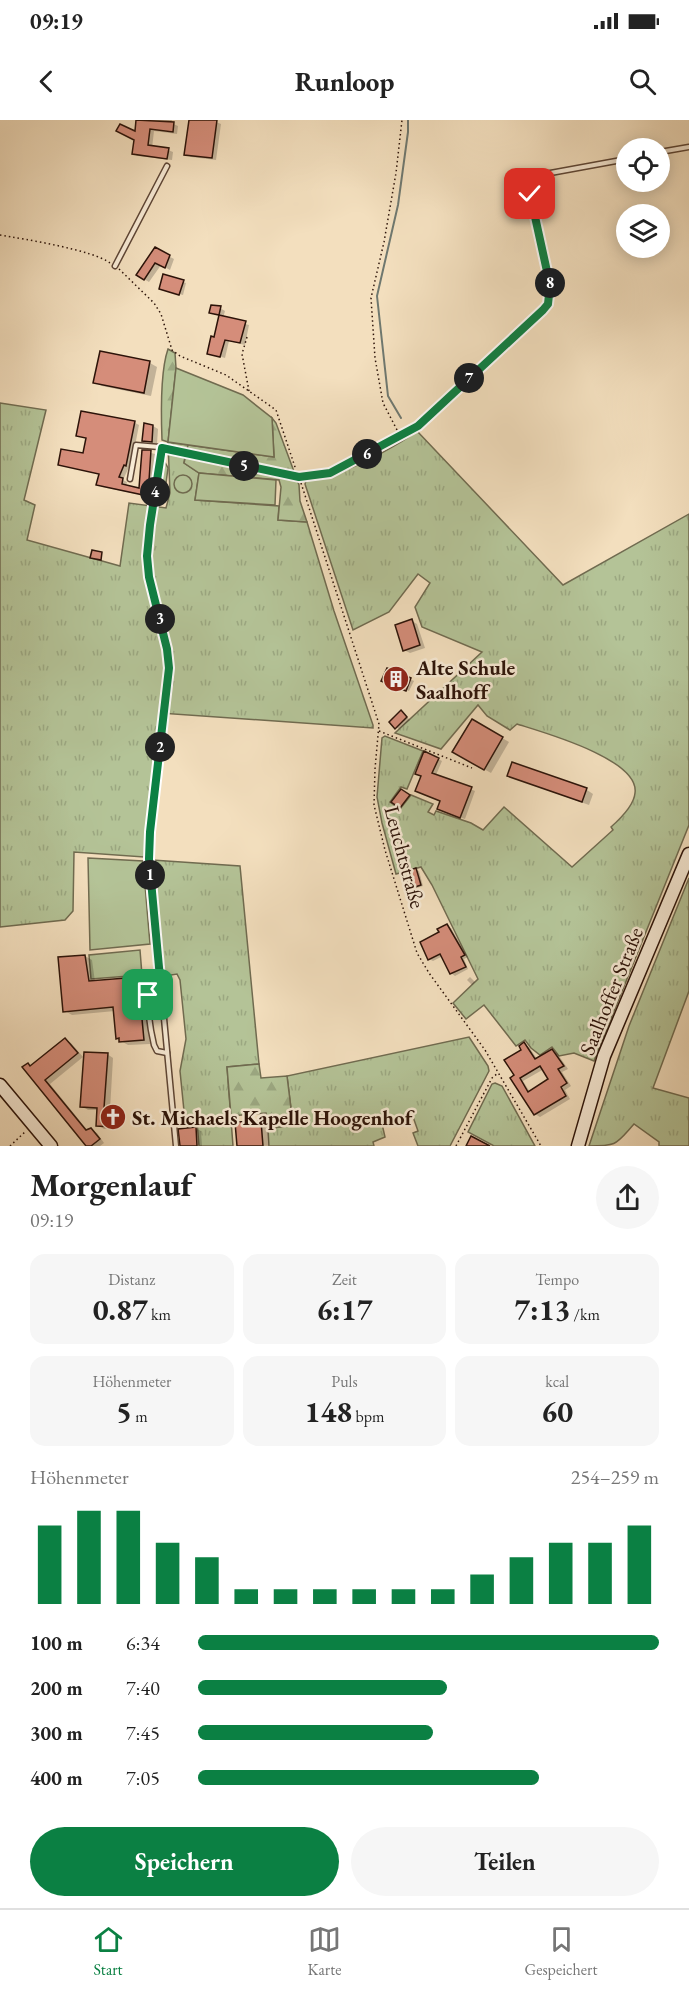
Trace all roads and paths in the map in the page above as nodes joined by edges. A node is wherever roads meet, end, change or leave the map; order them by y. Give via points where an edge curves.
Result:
1 (402, 120) edge
2 (689, 147) edge
3 (670, 150) edge
4 (616, 161) edge
5 (168, 166) dead end
6 (0, 235) edge
7 (115, 266) junction
8 (247, 337) dead end
9 (249, 391) junction
10 (400, 437) junction
11 (162, 448) junction
12 (299, 477) junction
13 (130, 479) dead end
14 (378, 730) junction
15 (472, 768) dead end
16 (689, 854) edge
17 (160, 978) junction
18 (168, 1053) junction
19 (499, 1073) junction
20 (0, 1085) edge
21 (33, 1125) junction
22 (10, 1146) edge
23 (51, 1146) edge
24 (176, 1146) edge
25 (456, 1146) edge
26 (541, 1146) edge
27 (578, 1146) edge

1 - 10 path via 384,242 370,298 383,403
2 - 3 lane
4 - 10 lane via 544,174 533,182 530,194 550,285 548,304 434,412
5 - 7 lane
6 - 7 path, Leuchtstraße via 105,258
7 - 9 path, Leuchtstraße via 154,303 172,350 226,375
8 - 9 path via 242,354
9 - 12 path, Leuchtstraße via 276,410
10 - 12 lane via 330,473
11 - 12 lane
11 - 13 lane via 136,445
11 - 17 lane via 147,556 169,668 149,859
12 - 14 path, Leuchtstraße
14 - 15 path
14 - 19 path, Leuchtstraße via 374,805 417,953
16 - 27 street, Saalhoffer Straße via 604,1056
17 - 18 lane
17 - 18 lane via 152,979 148,995 154,1045 157,1051
18 - 24 lane
19 - 25 path via 492,1078
19 - 26 path, Leuchtstraße
20 - 21 street
21 - 22 path
21 - 23 street

